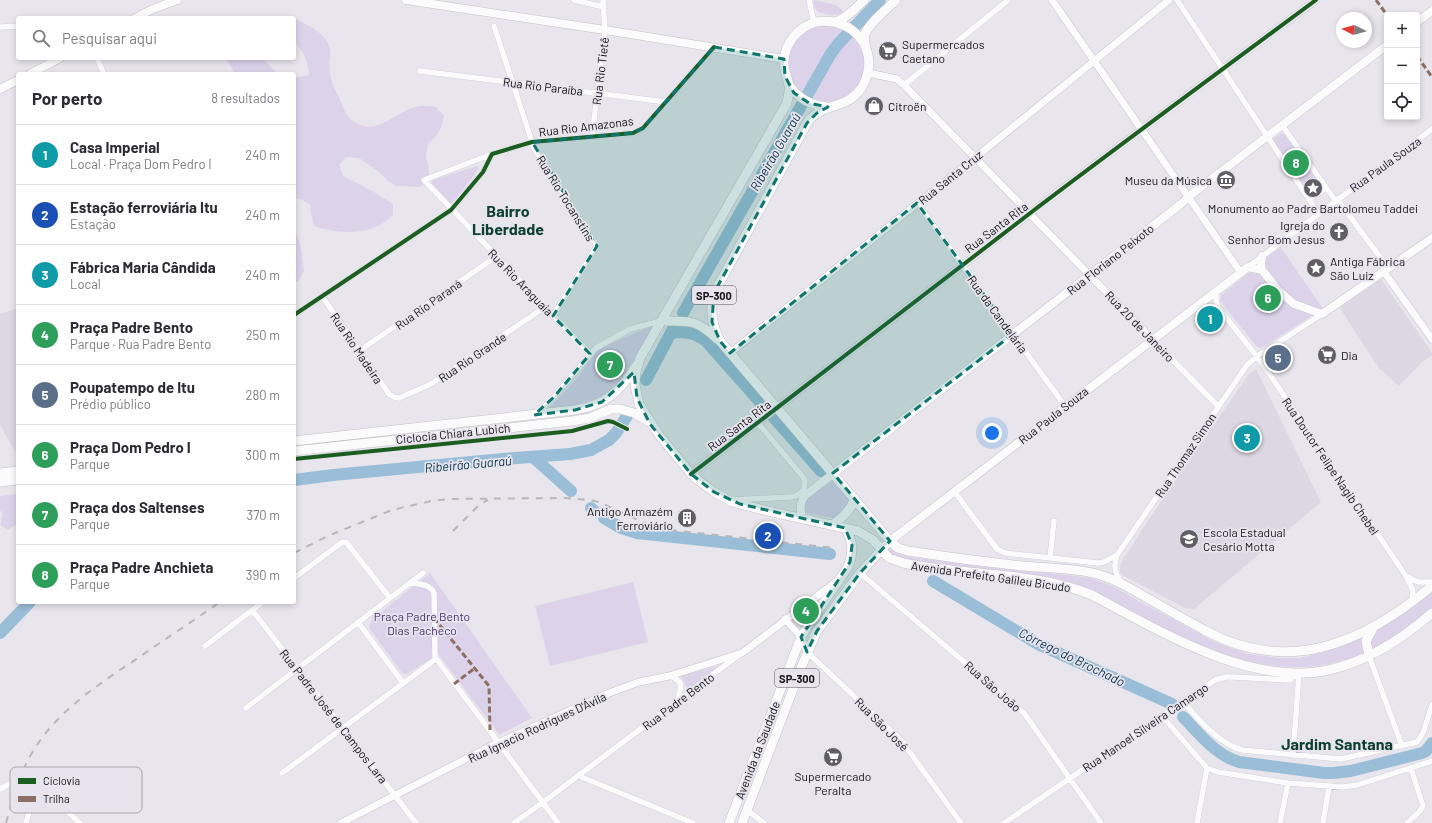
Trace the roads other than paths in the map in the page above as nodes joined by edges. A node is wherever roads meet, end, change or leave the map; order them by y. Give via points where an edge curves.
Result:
1 (178, 0) edge
2 (406, 0) edge
3 (574, 0) edge
4 (604, 0) edge
5 (809, 0) edge
6 (864, 0) edge
7 (896, 0) edge
8 (1008, 0) edge
9 (1052, 0) edge
10 (1169, 0) edge
11 (1176, 0) edge
12 (1316, 0) edge
13 (604, 7) junction
14 (1432, 11) edge
15 (138, 16) edge
16 (1420, 20) edge
17 (834, 22) junction
18 (814, 23) junction
19 (16, 26) edge
20 (494, 26) dead end
21 (0, 27) edge
22 (605, 30) junction
23 (864, 43) junction
24 (714, 47) junction
25 (1384, 47) edge
26 (784, 59) junction
27 (56, 60) edge
28 (98, 60) edge
29 (1094, 60) junction
30 (1222, 70) junction
31 (420, 71) dead end
32 (34, 72) edge
33 (103, 72) edge
34 (868, 74) junction
35 (16, 81) edge
36 (513, 82) junction
37 (789, 85) junction
38 (904, 85) junction
39 (0, 89) edge
40 (597, 93) junction
41 (666, 102) junction
42 (828, 107) junction
43 (1282, 125) junction
44 (1141, 129) junction
45 (1432, 129) edge
46 (592, 136) junction
47 (1267, 137) junction
48 (532, 142) junction
49 (492, 154) junction
50 (976, 157) junction
51 (1326, 188) junction
52 (1188, 197) junction
53 (1309, 200) junction
54 (1336, 200) junction
55 (917, 204) junction
56 (451, 210) junction
57 (1030, 213) junction
58 (1318, 214) junction
59 (1432, 238) edge
60 (497, 256) junction
61 (1262, 256) junction
62 (962, 265) junction
63 (1248, 267) junction
64 (1262, 270) junction
65 (1387, 270) junction
66 (1241, 273) junction
67 (1090, 274) junction
68 (1216, 291) junction
69 (322, 296) junction
70 (545, 307) junction
71 (296, 314) edge
72 (1322, 314) junction
73 (553, 316) junction
74 (662, 321) junction
75 (1013, 334) junction
76 (1432, 339) edge
77 (1153, 340) junction
78 (720, 341) junction
79 (359, 351) junction
80 (730, 353) junction
81 (590, 354) junction
82 (1256, 357) junction
83 (640, 358) junction
84 (394, 397) joint
85 (1065, 406) junction
86 (1218, 406) junction
87 (776, 410) junction
88 (534, 415) junction
89 (761, 421) junction
90 (650, 424) junction
91 (296, 441) edge
92 (296, 451) edge
93 (16, 471) edge
94 (0, 473) edge
95 (833, 473) junction
96 (691, 474) junction
97 (16, 480) edge
98 (0, 482) edge
99 (954, 491) junction
100 (803, 495) junction
101 (855, 499) junction
102 (729, 500) junction
103 (802, 519) junction
104 (1054, 521) dead end
105 (832, 525) junction
106 (845, 528) junction
107 (890, 541) junction
108 (881, 550) junction
109 (1117, 555) junction
110 (1050, 558) junction
111 (423, 573) dead end
112 (860, 573) junction
113 (1406, 576) junction
114 (296, 577) edge
115 (842, 577) junction
116 (1432, 582) edge
117 (410, 583) junction
118 (1123, 584) junction
119 (1432, 586) edge
120 (390, 598) junction
121 (1412, 603) junction
122 (260, 604) edge
123 (252, 610) junction
124 (1432, 613) edge
125 (785, 619) junction
126 (358, 622) junction
127 (1374, 627) junction
128 (801, 637) junction
129 (205, 646) dead end
130 (807, 652) junction
131 (742, 653) junction
132 (1369, 656) junction
133 (436, 659) junction
134 (297, 669) junction
135 (1298, 673) junction
136 (668, 676) junction
137 (403, 683) junction
138 (677, 702) junction
139 (1183, 702) junction
140 (1432, 705) edge
141 (246, 708) dead end
142 (1162, 716) junction
143 (343, 728) junction
144 (499, 742) junction
145 (1402, 746) junction
146 (1293, 756) junction
147 (1432, 761) edge
148 (1207, 768) junction
149 (1411, 768) junction
150 (282, 773) dead end
151 (579, 776) junction
152 (1070, 778) junction
153 (1288, 783) junction
154 (10, 784) edge
155 (1329, 787) junction
156 (0, 789) edge
157 (395, 795) junction
158 (542, 803) junction
159 (734, 808) junction
160 (29, 813) edge
161 (69, 813) edge
162 (744, 818) edge
163 (26, 823) edge
164 (80, 823) edge
165 (341, 823) edge
166 (416, 823) edge
167 (514, 823) edge
168 (558, 823) edge
169 (693, 823) edge
170 (729, 823) edge
171 (734, 823) edge
172 (764, 823) edge
173 (961, 823) edge
174 (1004, 823) edge
175 (1101, 823) edge
176 (1197, 823) edge
177 (1280, 823) edge
178 (1323, 823) edge
179 (1407, 823) edge

1 - 15 main road
2 - 22 main road
3 - 13 street
4 - 13 street, Rua Rio Tietê
5 - 18 street
6 - 17 main road, SP-300
7 - 23 main road via 867,28
8 - 38 street
9 - 29 street
10 - 29 street, Rua Santa Cruz
11 - 30 street
12 - 30 street, Rua Santa Rita
13 - 22 street, Rua Rio Tietê
14 - 16 main road
17 - 18 main road, SP-300
17 - 23 main road via 846,26
18 - 26 main road, SP-300 via 801,29 793,37
19 - 21 street
20 - 36 street, Rua Rio Tocanstins
22 - 24 main road
22 - 40 street, Rua Rio Tietê
23 - 34 main road via 869,58
24 - 26 main road
24 - 41 street, Rua Rio Amazonas
25 - 43 main road, Rua Floriano Peixoto
26 - 37 main road, SP-300 via 784,70
27 - 32 main road
28 - 33 street
29 - 44 street
29 - 50 street, Rua Santa Cruz
30 - 44 street, Rua Santa Rita
30 - 47 street
31 - 36 street, Rua Rio Paraíba
34 - 38 street, Rua 20 de Janeiro via 897,79
34 - 42 main road, SP-300 via 854,97 842,104
35 - 39 main road
36 - 40 street, Rua Rio Paraíba
36 - 48 street, Rua Rio Tocanstins
37 - 42 main road via 794,93 805,101
37 - 74 main road, SP-300 via 786,103
38 - 50 street, Rua 20 de Janeiro
40 - 41 street, Rua Rio Paraíba
40 - 46 street, Rua Rio Tietê
41 - 46 street, Rua Rio Amazonas via 643,128 633,133
42 - 78 main road, SP-300 via 817,113 808,123 714,293 711,316
43 - 47 main road, Rua Floriano Peixoto
43 - 51 street
44 - 52 street
44 - 57 street, Rua Santa Rita
45 - 54 street, Rua Paula Souza
46 - 48 street, Rua Rio Amazonas
47 - 52 main road, Rua Floriano Peixoto
47 - 53 street
48 - 49 street, Rua Rio Amazonas
48 - 73 street, Rua Rio Tocanstins via 597,246
49 - 56 street via 483,172
49 - 56 street, Rua Rio Amazonas via 424,180
50 - 55 street, Rua Santa Cruz
50 - 57 street, Rua 20 de Janeiro
51 - 53 street
51 - 54 street
52 - 66 street
52 - 67 main road, Rua Floriano Peixoto
53 - 58 street
54 - 58 street, Rua Paula Souza
54 - 65 street
55 - 62 street, Rua da Candelária
55 - 80 street, Rua Santa Cruz
56 - 60 street, Rua Rio Araguaia
56 - 69 street
57 - 62 street, Rua Santa Rita
57 - 67 street, Rua 20 de Janeiro
58 - 61 street
59 - 65 main road
60 - 70 street, Rua Rio Araguaia
60 - 79 street, Rua Rio Paraná
61 - 63 street
61 - 64 main road
62 - 75 street, Rua da Candelária
62 - 87 street, Rua Santa Rita
63 - 64 main road
63 - 66 main road, Rua Paula Souza
64 - 72 main road via 1289,300
65 - 72 main road
65 - 76 street
66 - 68 main road, Rua Paula Souza
67 - 75 main road, Rua Floriano Peixoto
67 - 77 street, Rua 20 de Janeiro
68 - 77 main road, Rua Paula Souza
68 - 82 street, Rua Doutor Felipe Nagib Chebel via 1218,307
69 - 71 street
69 - 79 street, Rua Rio Madeira
70 - 73 street, Rua Rio Araguaia
70 - 84 street, Rua Rio Grande via 431,384 399,398
72 - 82 street, Rua Thomaz Simon
73 - 81 street, Rua Rio Araguaia
74 - 78 main road via 695,323 704,327
74 - 81 street via 648,323 621,333
74 - 83 main road, SP-300
75 - 85 street, Rua da Candelária
75 - 95 main road, Rua Floriano Peixoto
77 - 85 main road, Rua Paula Souza
77 - 86 street, Rua 20 de Janeiro
78 - 80 main road, SP-300
79 - 84 street, Rua Rio Madeira via 389,394
80 - 87 main road, SP-300
81 - 88 street via 554,397
82 - 86 street, Rua Thomaz Simon via 1247,365
82 - 113 street, Rua Doutor Felipe Nagib Chebel
83 - 88 main road via 623,385 602,402 590,408
83 - 90 main road, SP-300 via 636,372 636,392 639,404
85 - 99 main road, Rua Paula Souza
86 - 109 street, Rua Thomaz Simon
87 - 89 street, Rua Santa Rita
87 - 95 main road, SP-300
88 - 91 main road
89 - 96 street, Rua Santa Rita
89 - 100 street via 801,473 805,481
90 - 92 main road via 629,410 616,409 572,421
90 - 96 main road, SP-300
93 - 94 main road
95 - 100 main road
95 - 101 main road, SP-300
96 - 102 main road, SP-300
97 - 98 main road
99 - 107 main road, Rua Paula Souza
99 - 110 street via 1001,551
100 - 102 street
100 - 103 main road via 800,508
101 - 105 main road via 841,520
101 - 107 main road, SP-300
102 - 103 main road, SP-300
103 - 105 main road, SP-300
104 - 110 street
105 - 106 main road, SP-300
106 - 108 main road, Avenida Prefeito Galileu Bicudo via 858,531 873,540
106 - 115 main road, Avenida da Saudade / SP-300 via 851,539 852,551 848,567
107 - 108 main road, Avenida da Saudade / SP-300
107 - 118 main road, Avenida Prefeito Galileu Bicudo via 898,548 908,551 1087,572 1106,576
108 - 112 main road, Avenida da Saudade / SP-300
108 - 135 main road, Avenida Prefeito Galileu Bicudo via 889,558 911,565 1069,586 1092,595 1171,637 1219,657 1255,668
109 - 110 street via 1098,563
109 - 118 street via 1115,570
111 - 117 street
112 - 130 main road, Avenida da Saudade / SP-300 via 817,631
112 - 152 street, Rua São João via 1024,713
113 - 116 street via 1418,582
113 - 121 street, Rua Doutor Felipe Nagib Chebel via 1413,591
114 - 120 street via 345,541
115 - 125 street, Rua Padre Bento
115 - 128 main road, Avenida da Saudade / SP-300
117 - 120 street
117 - 133 street via 428,586 434,593
118 - 127 main road, Avenida Prefeito Galileu Bicudo via 1218,637 1258,650 1288,653 1313,649 1337,643
119 - 121 main road, Avenida Prefeito Galileu Bicudo
120 - 126 street
121 - 127 main road, Avenida Prefeito Galileu Bicudo
122 - 123 street
123 - 129 street
123 - 134 street, Rua Padre José de Campos Lara
124 - 132 main road, Avenida Prefeito Galileu Bicudo via 1404,636
125 - 128 street
125 - 131 street, Rua Padre Bento
126 - 134 street
126 - 137 street
127 - 132 main road via 1366,641
128 - 130 street
128 - 159 main road, Avenida da Saudade / SP-300
130 - 162 main road, Avenida da Saudade / SP-300
130 - 173 street, Rua São José via 901,740
131 - 136 street, Rua Ignacio Rodrigues D'Ávila
131 - 138 street, Rua Padre Bento
132 - 135 main road, Avenida Prefeito Galileu Bicudo via 1329,670
132 - 145 street
133 - 137 street
133 - 144 street
134 - 141 street
134 - 143 street, Rua Padre José de Campos Lara
135 - 139 street, Rua Manoel Silveira Camargo via 1290,680 1233,676 1220,678
135 - 146 street
136 - 138 street via 677,678 681,683
136 - 144 street, Rua Ignacio Rodrigues D'Ávila via 609,693
137 - 143 street
138 - 151 street, Rua Padre Bento
139 - 142 street, Rua Manoel Silveira Camargo
139 - 146 street via 1227,745 1242,750
140 - 145 street via 1423,734 1417,742
142 - 148 street
142 - 152 street, Rua Manoel Silveira Camargo
143 - 150 street
143 - 157 street, Rua Padre José de Campos Lara
144 - 157 street, Rua Ignacio Rodrigues D'Ávila
144 - 158 street
145 - 146 street via 1341,759
147 - 149 street
148 - 153 street
148 - 176 street
149 - 155 street via 1356,785
149 - 179 street via 1423,806
151 - 158 street, Rua Padre Bento
151 - 169 street
152 - 174 street, Rua Manoel Silveira Camargo
152 - 175 street, Rua São João
153 - 155 street
153 - 177 street
154 - 156 street
155 - 178 street
157 - 165 street, Rua Ignacio Rodrigues D'Ávila
157 - 166 street, Rua Padre José de Campos Lara
158 - 167 street, Rua Padre Bento
158 - 168 street
159 - 170 main road, Avenida da Saudade / SP-300
159 - 171 main road
160 - 163 street
161 - 164 street
162 - 172 street

